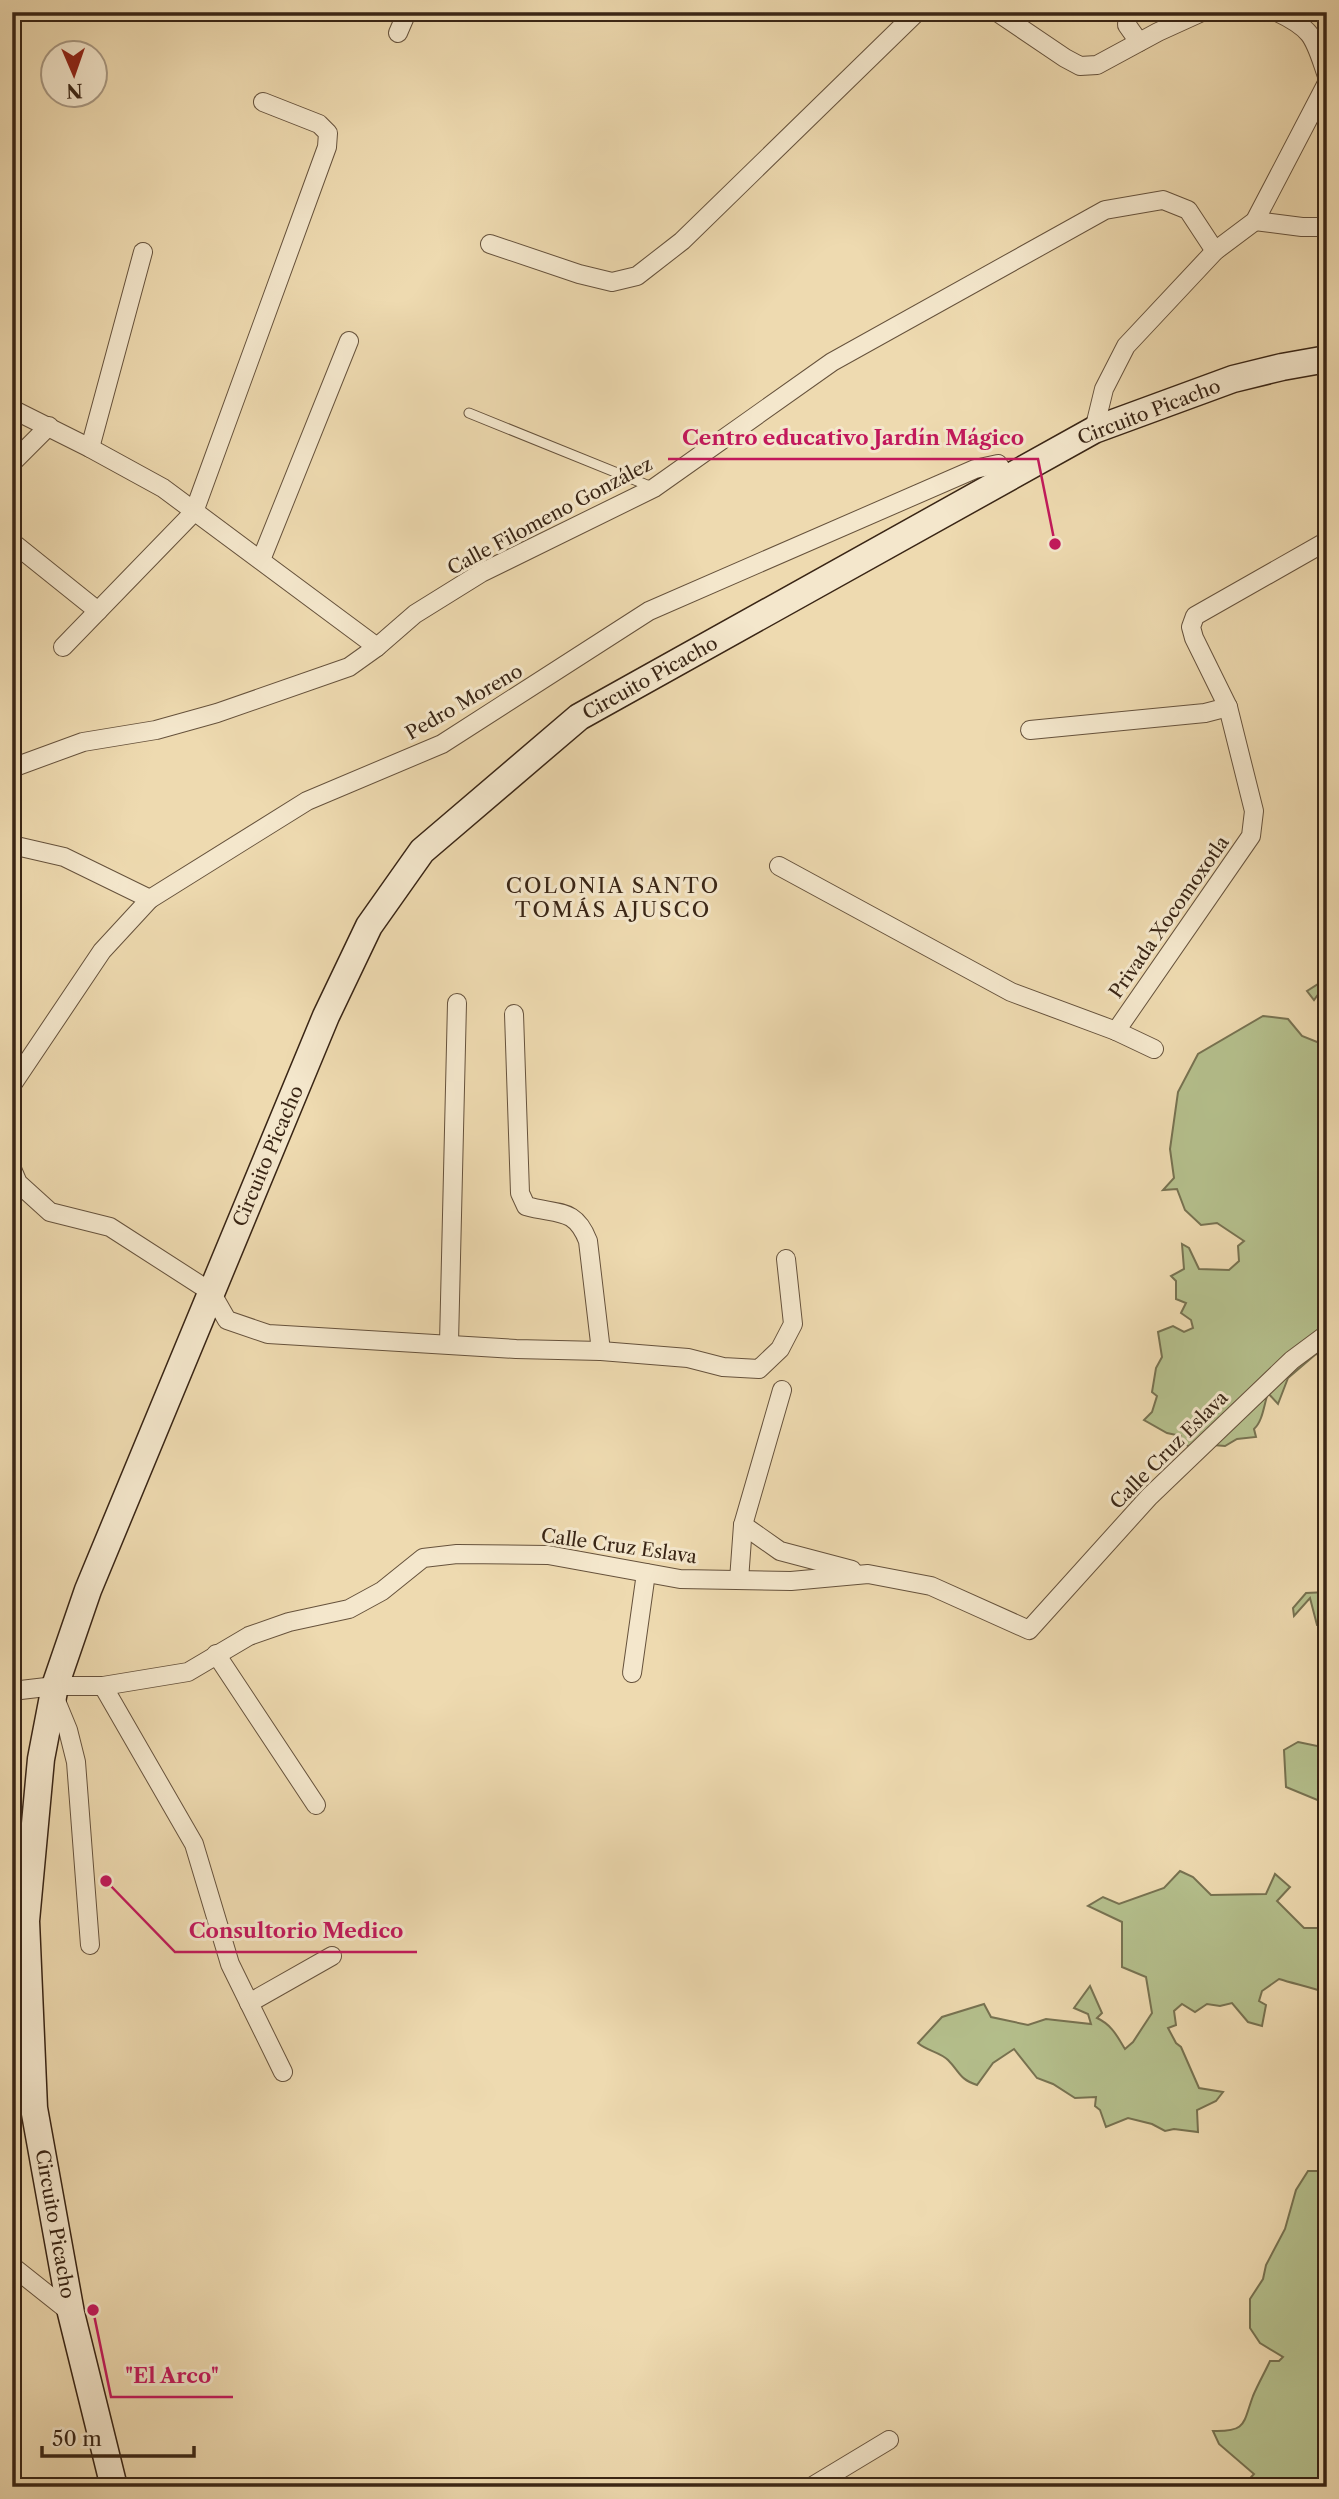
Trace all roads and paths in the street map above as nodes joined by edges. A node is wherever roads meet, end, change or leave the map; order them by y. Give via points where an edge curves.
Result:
1 (407, 12) edge
2 (917, 12) edge
3 (997, 12) edge
4 (1128, 12) edge
5 (1202, 12) edge
6 (1277, 12) edge
7 (398, 33) dead end
8 (1139, 42) junction
9 (1327, 76) edge
10 (1327, 83) edge
11 (263, 102) dead end
12 (1255, 221) junction
13 (1327, 227) edge
14 (490, 244) dead end
15 (1215, 251) junction
16 (143, 252) dead end
17 (349, 341) dead end
18 (1327, 359) edge
19 (12, 409) edge
20 (469, 414) dead end
21 (49, 426) junction
22 (1094, 430) junction
23 (90, 448) junction
24 (12, 463) edge
25 (1008, 479) junction
26 (654, 488) junction
27 (194, 512) junction
28 (1327, 541) edge
29 (12, 542) edge
30 (261, 560) junction
31 (98, 611) junction
32 (377, 647) junction
33 (63, 648) dead end
34 (1228, 707) junction
35 (1030, 730) dead end
36 (12, 768) edge
37 (12, 845) edge
38 (779, 866) dead end
39 (150, 899) junction
40 (457, 1003) dead end
41 (514, 1014) dead end
42 (1116, 1031) junction
43 (1154, 1049) dead end
44 (12, 1085) edge
45 (12, 1169) edge
46 (786, 1259) dead end
47 (211, 1292) junction
48 (1327, 1334) edge
49 (449, 1343) junction
50 (601, 1351) junction
51 (782, 1390) dead end
52 (743, 1525) junction
53 (646, 1573) junction
54 (868, 1574) junction
55 (738, 1580) junction
56 (216, 1654) junction
57 (632, 1673) dead end
58 (103, 1686) junction
59 (12, 1691) edge
60 (54, 1691) junction
61 (316, 1805) dead end
62 (90, 1945) dead end
63 (332, 1956) dead end
64 (249, 2003) junction
65 (283, 2072) dead end
66 (12, 2266) edge
67 (71, 2314) junction
68 (889, 2440) dead end
69 (114, 2487) edge
70 (811, 2487) edge

1 - 7 street
2 - 14 street via 682,241 637,276 612,282
3 - 8 street via 1080,65 1097,65
4 - 8 street via 1127,25
5 - 8 street
6 - 9 street via 1313,35
10 - 12 street
11 - 27 street via 318,124 328,133 327,147
12 - 13 street
12 - 15 street
15 - 22 street via 1126,346 1104,388
15 - 26 street, Calle Filomeno González via 1188,211 1163,200 1105,210 832,362
16 - 23 street
17 - 30 street
18 - 22 main road, Circuito Picacho via 1233,379
19 - 21 street
20 - 26 lane
21 - 23 street
21 - 24 street
22 - 25 main road, Circuito Picacho
23 - 27 street via 163,488
25 - 39 street, Pedro Moreno via 998,464 975,469 649,611 442,744 307,801
25 - 47 main road, Circuito Picacho via 579,717 422,851 369,926 331,1005
26 - 32 street, Calle Filomeno González via 481,573 415,614
27 - 30 street
27 - 31 street
28 - 34 street, Privada Xocomoxotla via 1195,616 1191,627
29 - 31 street
30 - 32 street
31 - 33 street
32 - 36 street, Calle Filomeno González via 349,667 286,691 156,730 83,742
34 - 35 street
34 - 42 street, Privada Xocomoxotla via 1254,811 1251,836
37 - 39 street via 64,858
38 - 42 street via 1012,992
39 - 44 street, Pedro Moreno via 102,951
40 - 49 street
41 - 50 street via 520,1193 526,1206 571,1215 582,1225 588,1241
42 - 43 street
45 - 47 street via 18,1182 50,1212 110,1227
46 - 50 street via 793,1324 780,1349 760,1369
47 - 49 street via 227,1320 268,1334
47 - 60 main road, Circuito Picacho via 88,1590
48 - 54 street, Calle Cruz Eslava via 1292,1360 1149,1497 1029,1630 931,1586
49 - 50 street
51 - 52 street
52 - 54 street via 780,1550
52 - 55 street
53 - 55 street, Calle Cruz Eslava
53 - 56 street, Calle Cruz Eslava via 548,1555 423,1558 382,1591 349,1609 249,1636
53 - 57 street
54 - 55 street, Calle Cruz Eslava
56 - 58 street, Calle Cruz Eslava via 188,1672
56 - 61 street
58 - 60 street, Calle Cruz Eslava
58 - 64 street via 194,1844 230,1964
59 - 60 street, Calle Cruz Eslava
60 - 62 street via 76,1762
60 - 67 main road, Circuito Picacho via 41,1759 26,1921 34,2108
63 - 64 street
64 - 65 street
66 - 67 street
67 - 69 main road, Circuito Picacho
68 - 70 street

